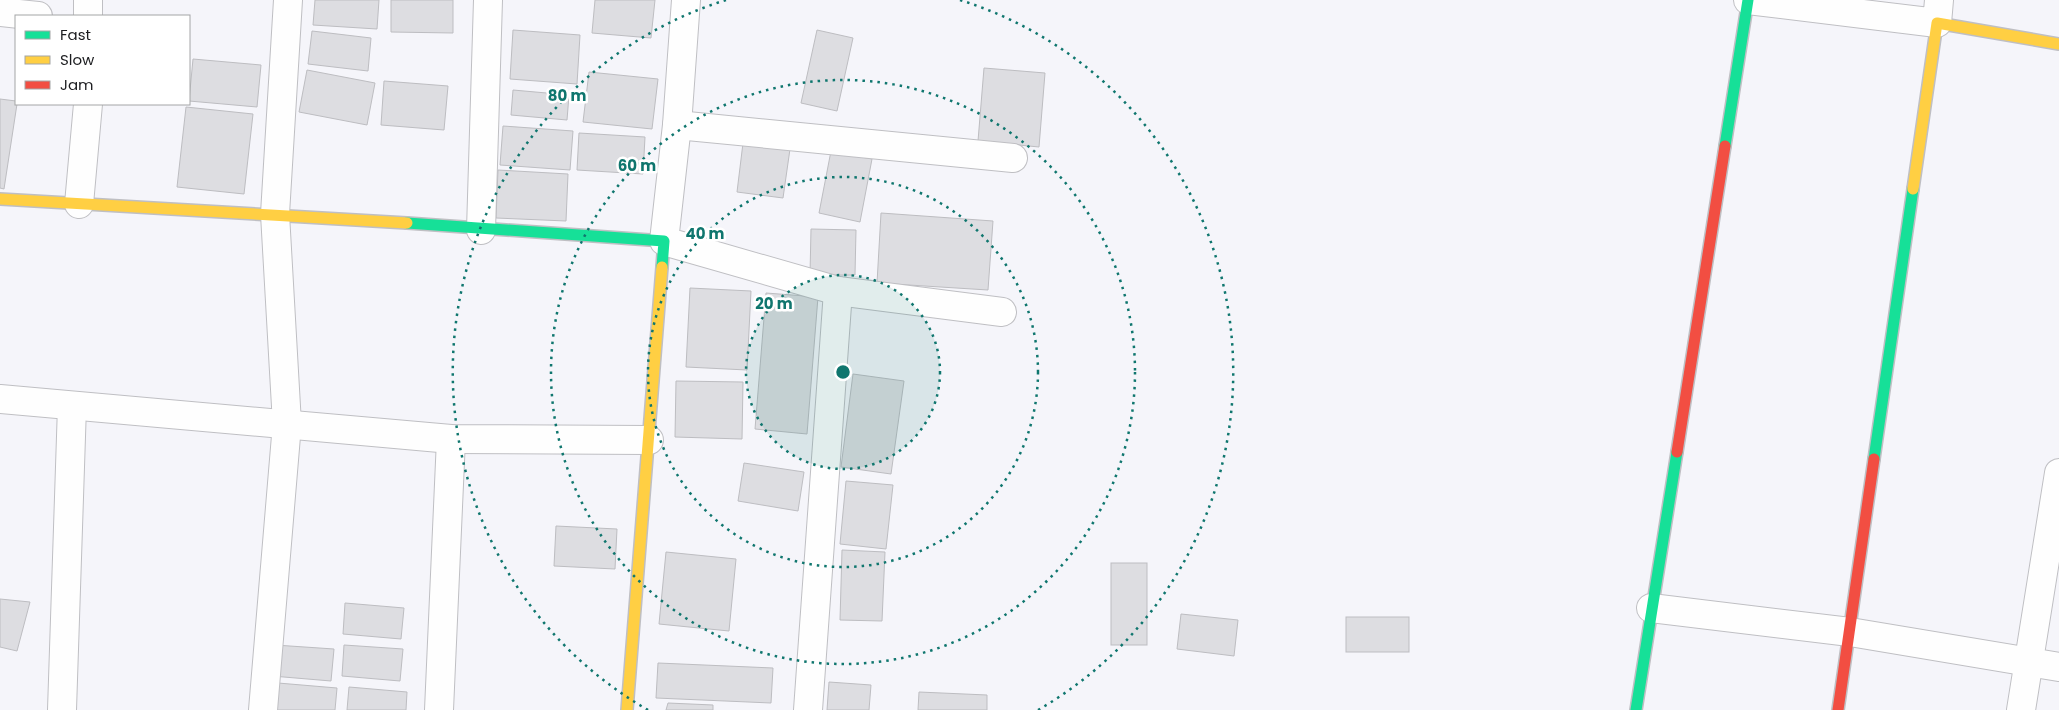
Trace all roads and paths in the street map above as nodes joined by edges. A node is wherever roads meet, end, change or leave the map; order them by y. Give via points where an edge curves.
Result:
1 (88, 0) edge
2 (288, 0) edge
3 (488, 0) edge
4 (686, 0) edge
5 (1748, 0) edge
6 (0, 12) edge
7 (1938, 12) edge
8 (28, 15) edge
9 (88, 15) edge
10 (2059, 44) edge
11 (88, 105) edge
12 (677, 125) junction
13 (1013, 158) dead end
14 (0, 199) edge
15 (79, 204) junction
16 (275, 214) junction
17 (482, 230) junction
18 (664, 241) junction
19 (838, 291) junction
20 (1002, 312) dead end
21 (0, 400) edge
22 (72, 406) junction
23 (286, 424) junction
24 (451, 439) junction
25 (649, 440) junction
26 (2059, 472) edge
27 (1651, 608) junction
28 (1850, 632) junction
29 (2027, 663) junction
30 (2059, 667) edge
31 (62, 710) edge
32 (263, 710) edge
33 (439, 710) edge
34 (627, 710) edge
35 (808, 710) edge
36 (1636, 710) edge
37 (1838, 710) edge
38 (2021, 710) edge

1 - 9 street
2 - 16 street
3 - 17 street
4 - 12 street
5 - 7 street
5 - 27 street
6 - 8 street
7 - 10 street
7 - 28 street
11 - 15 street
12 - 13 street
12 - 18 street
14 - 15 street
15 - 16 street
16 - 17 street
16 - 23 street
17 - 18 street
18 - 19 street
18 - 25 street
19 - 20 street
19 - 35 street
21 - 22 street
22 - 23 street
22 - 31 street
23 - 24 street
23 - 32 street
24 - 25 street
24 - 33 street
25 - 34 street
26 - 29 street
27 - 28 street
27 - 36 street
28 - 29 street
28 - 37 street
29 - 30 street
29 - 38 street

